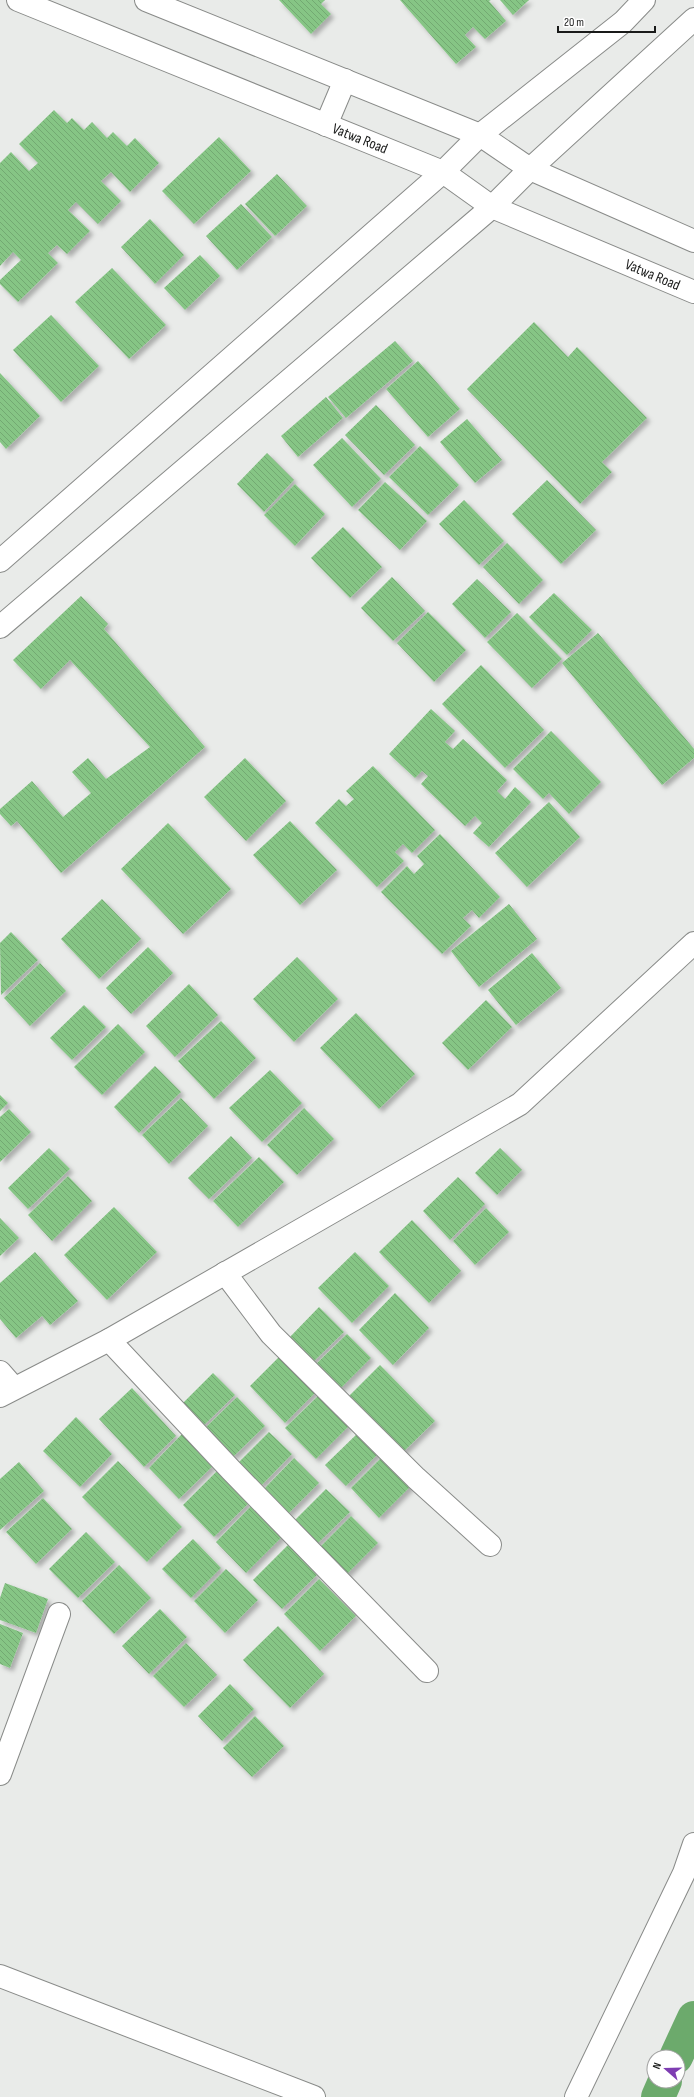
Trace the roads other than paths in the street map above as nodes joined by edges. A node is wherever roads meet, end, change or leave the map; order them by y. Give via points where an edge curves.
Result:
1 (18, 0) edge
2 (146, 0) edge
3 (644, 0) edge
4 (694, 19) edge
5 (345, 80) junction
6 (326, 125) junction
7 (480, 135) junction
8 (530, 169) junction
9 (443, 172) junction
10 (492, 208) junction
11 (694, 241) edge
12 (694, 292) edge
13 (0, 561) edge
14 (0, 627) edge
15 (694, 943) edge
16 (225, 1273) junction
17 (109, 1340) junction
18 (0, 1372) edge
19 (7, 1392) edge
20 (490, 1544) dead end
21 (59, 1614) dead end
22 (427, 1671) dead end
23 (0, 1774) edge
24 (694, 1844) edge
25 (0, 1976) edge
26 (314, 2097) edge
27 (576, 2097) edge

1 - 6 street, Vatwa Road
2 - 5 street
3 - 7 street via 623,22
4 - 8 street
5 - 6 street
5 - 7 street
6 - 9 street, Vatwa Road
7 - 8 street
7 - 9 street
8 - 10 street
8 - 11 street
9 - 10 street, Vatwa Road
9 - 13 street
10 - 12 street, Vatwa Road
10 - 14 street
15 - 16 street via 520,1104
16 - 17 street
16 - 20 street via 272,1334 416,1478
17 - 19 street
17 - 22 street via 231,1470
18 - 19 street
21 - 23 street
24 - 27 street via 684,1873
25 - 26 street

